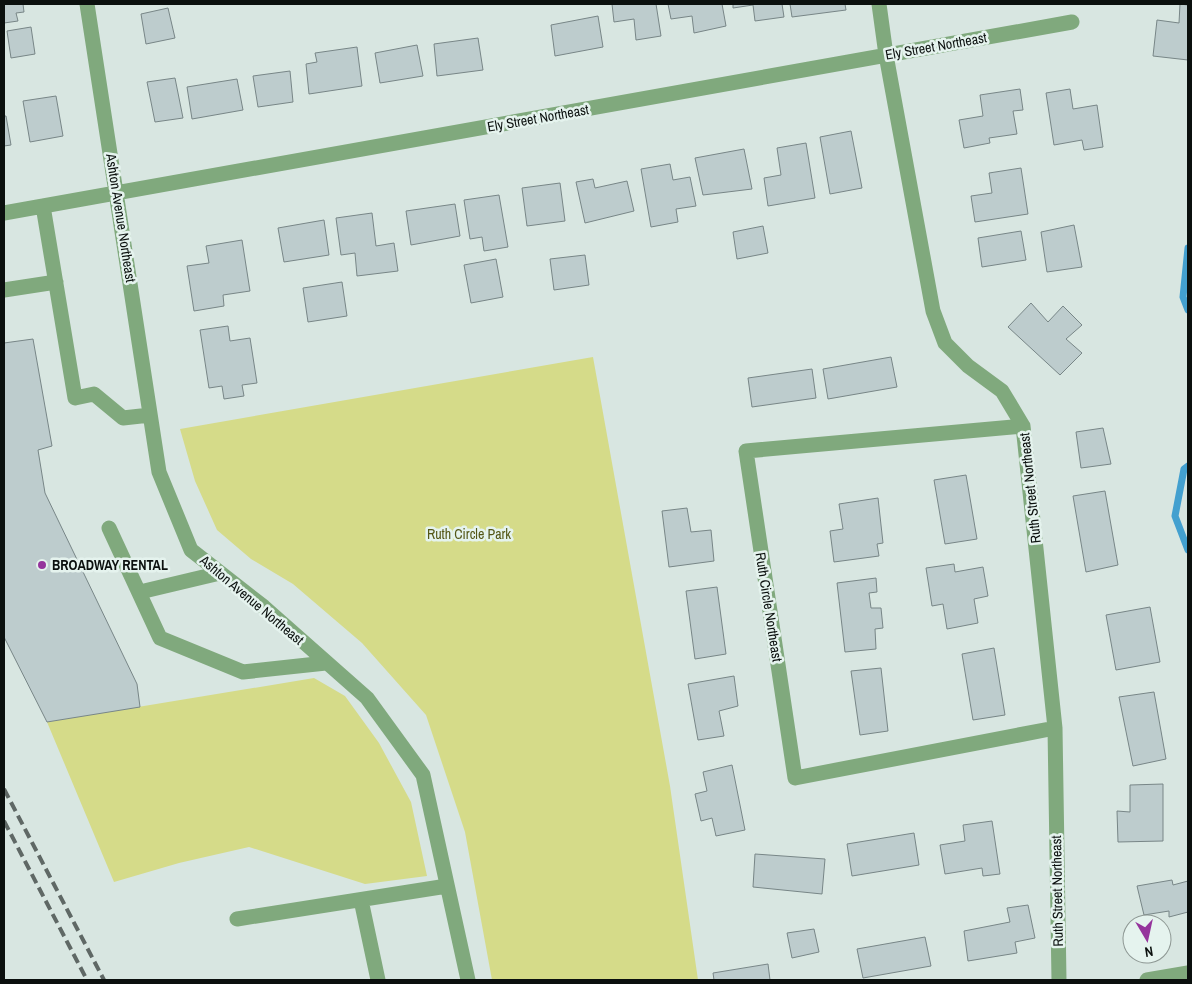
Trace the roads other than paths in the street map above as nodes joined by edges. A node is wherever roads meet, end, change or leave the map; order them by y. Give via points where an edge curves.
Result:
1 (87, 4) edge
2 (879, 4) edge
3 (1072, 22) dead end
4 (886, 55) junction
5 (117, 194) junction
6 (43, 206) junction
7 (4, 213) edge
8 (56, 282) junction
9 (4, 290) edge
10 (150, 415) junction
11 (1023, 426) junction
12 (109, 528) dead end
13 (220, 573) junction
14 (140, 592) junction
15 (326, 663) junction
16 (1054, 728) junction
17 (447, 886) junction
18 (361, 900) junction
19 (238, 919) dead end
20 (1188, 974) edge
21 (378, 980) edge
22 (468, 980) edge
23 (1059, 980) edge
24 (1147, 980) edge

1 - 5 street, Ashton Avenue Northeast
2 - 4 street, Ruth Street Northeast
3 - 4 street, Ely Street Northeast
4 - 5 street, Ely Street Northeast
4 - 11 street, Ruth Street Northeast via 933,311 945,343 968,366 1002,391
5 - 6 street, Ely Street Northeast
5 - 10 street, Ashton Avenue Northeast
6 - 7 street, Ely Street Northeast
6 - 8 street
8 - 9 street
8 - 10 street via 75,398 94,394 123,418
10 - 13 street, Ashton Avenue Northeast via 159,472 191,550
11 - 16 street, Ruth Street Northeast
11 - 16 street, Ruth Circle Northeast via 746,451 795,778
12 - 14 street
13 - 14 street
13 - 15 street, Ashton Avenue Northeast via 264,607
14 - 15 street via 160,638 243,672
15 - 17 street, Ashton Avenue Northeast via 367,698 423,775
16 - 23 street, Ruth Street Northeast
17 - 18 street
17 - 22 street, Ashton Avenue Northeast
18 - 19 street
18 - 21 street
20 - 24 street

